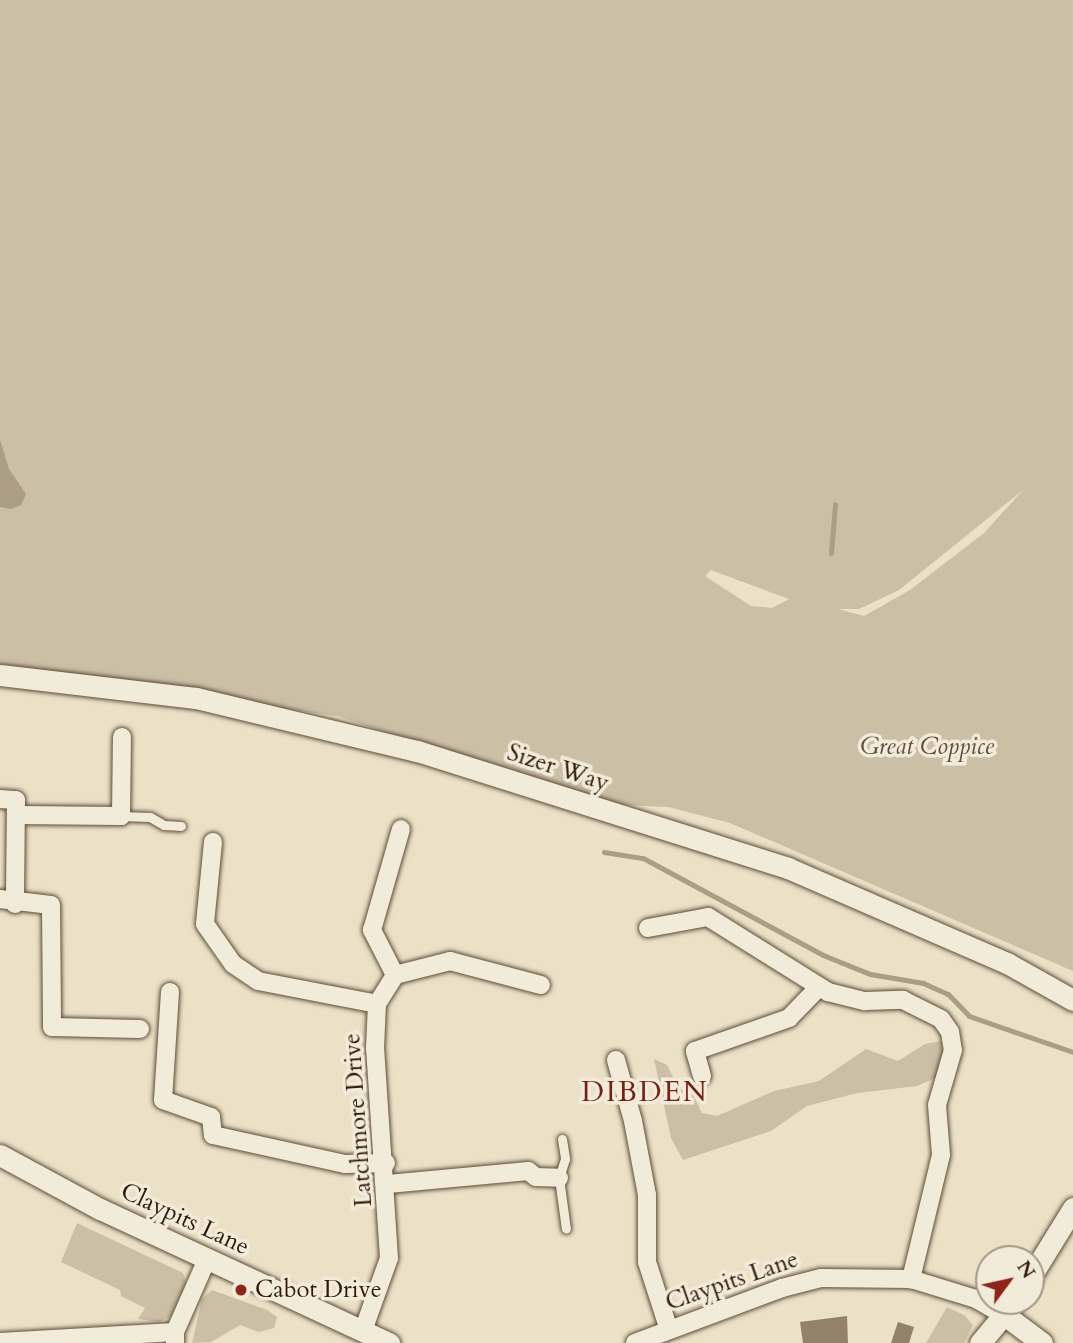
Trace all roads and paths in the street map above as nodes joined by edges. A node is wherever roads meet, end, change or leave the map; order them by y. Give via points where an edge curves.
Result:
1 (0, 675) edge
2 (122, 737) dead end
3 (11, 805) edge
4 (121, 816) junction
5 (181, 826) dead end
6 (401, 829) dead end
7 (213, 842) dead end
8 (7, 901) edge
9 (648, 928) dead end
10 (395, 975) junction
11 (541, 985) dead end
12 (819, 987) junction
13 (170, 992) dead end
14 (1073, 1000) edge
15 (377, 1004) junction
16 (140, 1028) dead end
17 (616, 1060) dead end
18 (702, 1076) dead end
19 (562, 1139) dead end
20 (0, 1155) edge
21 (386, 1163) junction
22 (559, 1178) junction
23 (388, 1184) junction
24 (1073, 1208) edge
25 (566, 1229) dead end
26 (1045, 1253) edge
27 (207, 1259) junction
28 (911, 1279) junction
29 (975, 1298) edge
30 (1005, 1315) edge
31 (1016, 1315) edge
32 (364, 1328) junction
33 (669, 1330) junction
34 (175, 1337) edge
35 (0, 1342) edge
36 (389, 1343) edge
37 (635, 1343) edge
38 (980, 1343) edge
39 (1042, 1343) edge

1 - 14 street, Sizer Way via 197,698 417,751 788,868 1007,963
2 - 4 street
3 - 4 street
3 - 8 street
4 - 5 lane via 150,817 164,825
6 - 10 street via 372,930
7 - 15 street via 205,923 233,964 258,981
8 - 16 street via 51,905 52,1027
9 - 12 street via 708,918
10 - 11 street via 450,961
10 - 15 street, Latchmore Drive
12 - 18 street via 789,1018 695,1051
12 - 28 street via 865,1001 903,1000 941,1019 950,1032 953,1050 937,1105 941,1155
13 - 21 street via 163,1100 211,1117 213,1135 345,1164
15 - 21 street, Latchmore Drive via 375,1048
17 - 33 street via 647,1195 647,1262
19 - 22 lane via 565,1159
20 - 27 street, Claypits Lane
21 - 23 street, Latchmore Drive
22 - 23 street via 536,1177 528,1171
22 - 25 lane
23 - 32 street, Latchmore Drive via 390,1258
24 - 26 street
27 - 32 street, Claypits Lane
27 - 34 street
28 - 29 street, Claypits Lane
28 - 33 street, Claypits Lane via 821,1278
30 - 38 street
31 - 39 street, Claypits Lane
32 - 36 street, Claypits Lane
33 - 37 street, Claypits Lane
34 - 35 street

